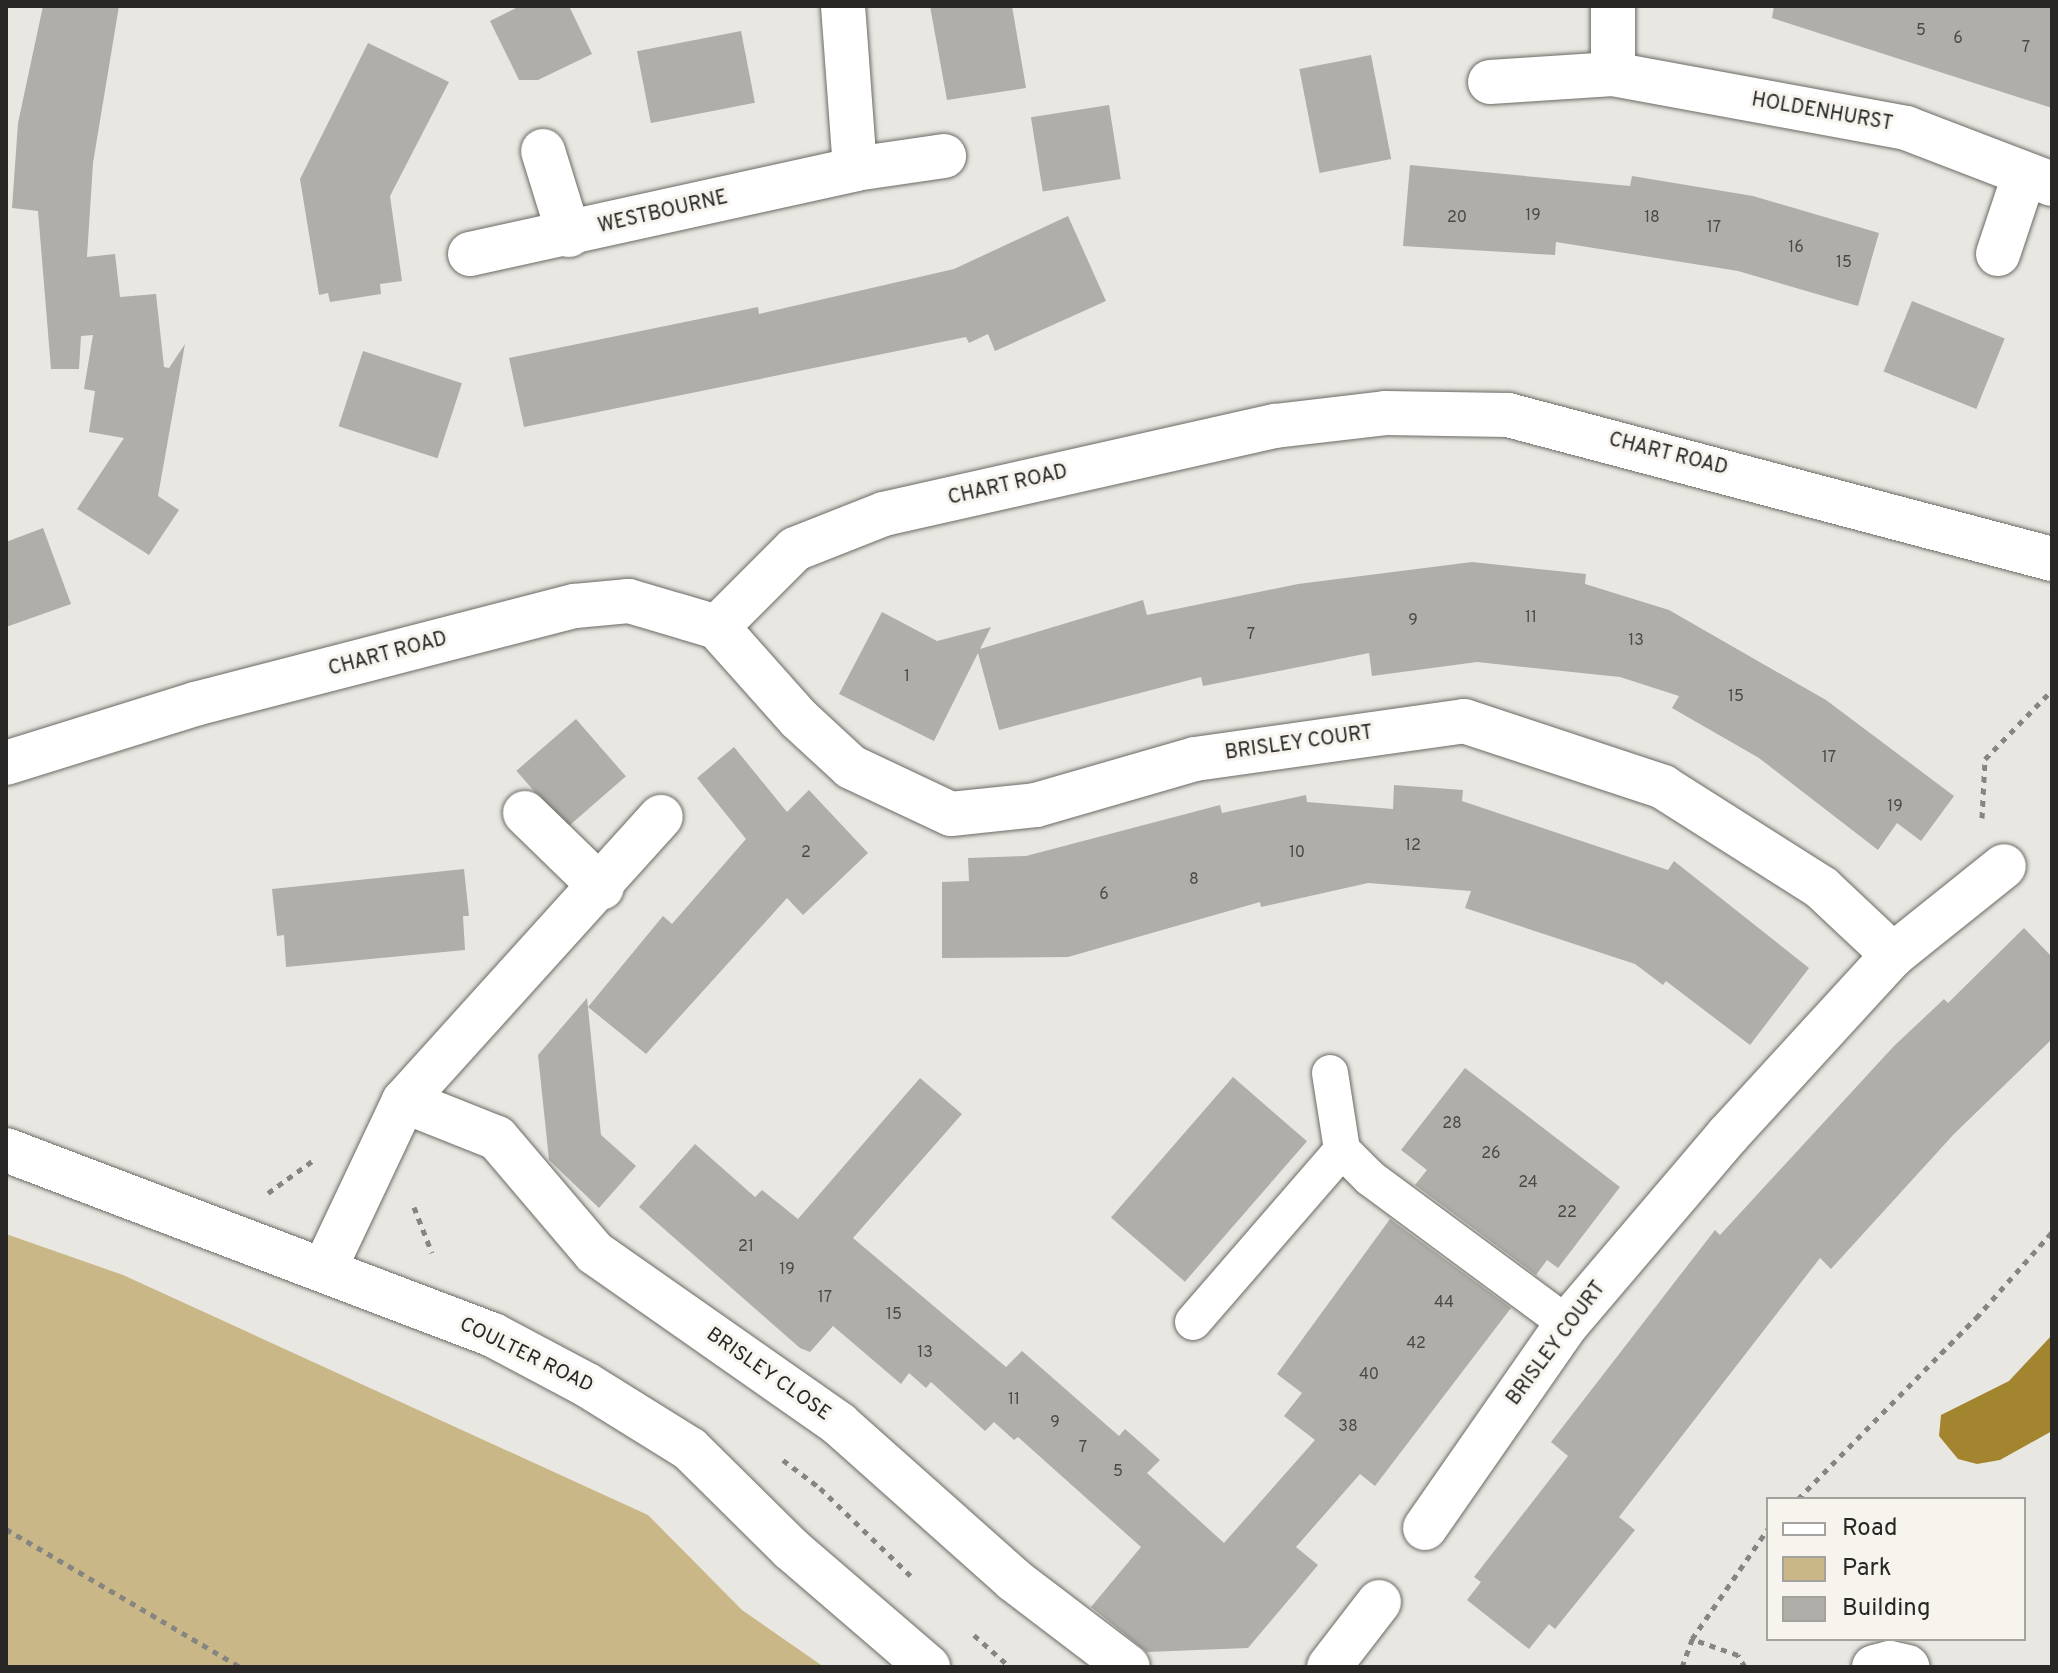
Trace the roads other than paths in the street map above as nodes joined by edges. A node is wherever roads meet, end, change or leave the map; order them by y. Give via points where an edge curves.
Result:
1 (843, 6) edge
2 (1613, 6) edge
3 (1613, 74) junction
4 (1490, 82) dead end
5 (543, 151) dead end
6 (944, 156) dead end
7 (855, 169) junction
8 (2038, 180) edge
9 (569, 235) junction
10 (470, 254) dead end
11 (1998, 254) dead end
12 (2052, 559) edge
13 (717, 627) junction
14 (6, 763) edge
15 (525, 813) dead end
16 (661, 817) dead end
17 (2004, 866) road end
18 (602, 888) junction
19 (1893, 955) junction
20 (1330, 1073) dead end
21 (404, 1101) junction
22 (6, 1150) edge
23 (1342, 1150) junction
24 (324, 1270) junction
25 (1193, 1322) dead end
26 (1567, 1324) junction
27 (1425, 1528) dead end
28 (1379, 1602) dead end
29 (928, 1667) edge
30 (1128, 1667) edge
31 (1329, 1667) edge
32 (1874, 1667) edge
33 (1908, 1667) edge

1 - 7 street
2 - 3 street
3 - 4 street, HOLDENHURST
3 - 8 street, HOLDENHURST via 1906,128
5 - 9 street
6 - 7 street, WESTBOURNE
7 - 9 street, WESTBOURNE
8 - 11 street, HOLDENHURST
9 - 10 street, WESTBOURNE
12 - 13 street, CHART ROAD via 1508,415 1385,413 1275,426 884,514 795,549
13 - 14 street, CHART ROAD via 629,601 575,606 195,704
13 - 19 street, BRISLEY COURT via 799,719 851,767 911,800 951,814 1036,805 1195,759 1464,721 1663,787 1822,888
15 - 18 street
16 - 18 street
17 - 19 street, BRISLEY COURT
18 - 21 street
19 - 26 street, BRISLEY COURT via 1728,1135
20 - 23 lane
21 - 24 street
21 - 30 street, BRISLEY CLOSE via 497,1138 595,1253 839,1424 1014,1580
22 - 24 street, COULTER ROAD
23 - 25 lane
23 - 26 lane via 1370,1178
24 - 29 street, COULTER ROAD via 493,1335 690,1449 791,1549
26 - 27 street, BRISLEY COURT
28 - 31 street
32 - 33 street

